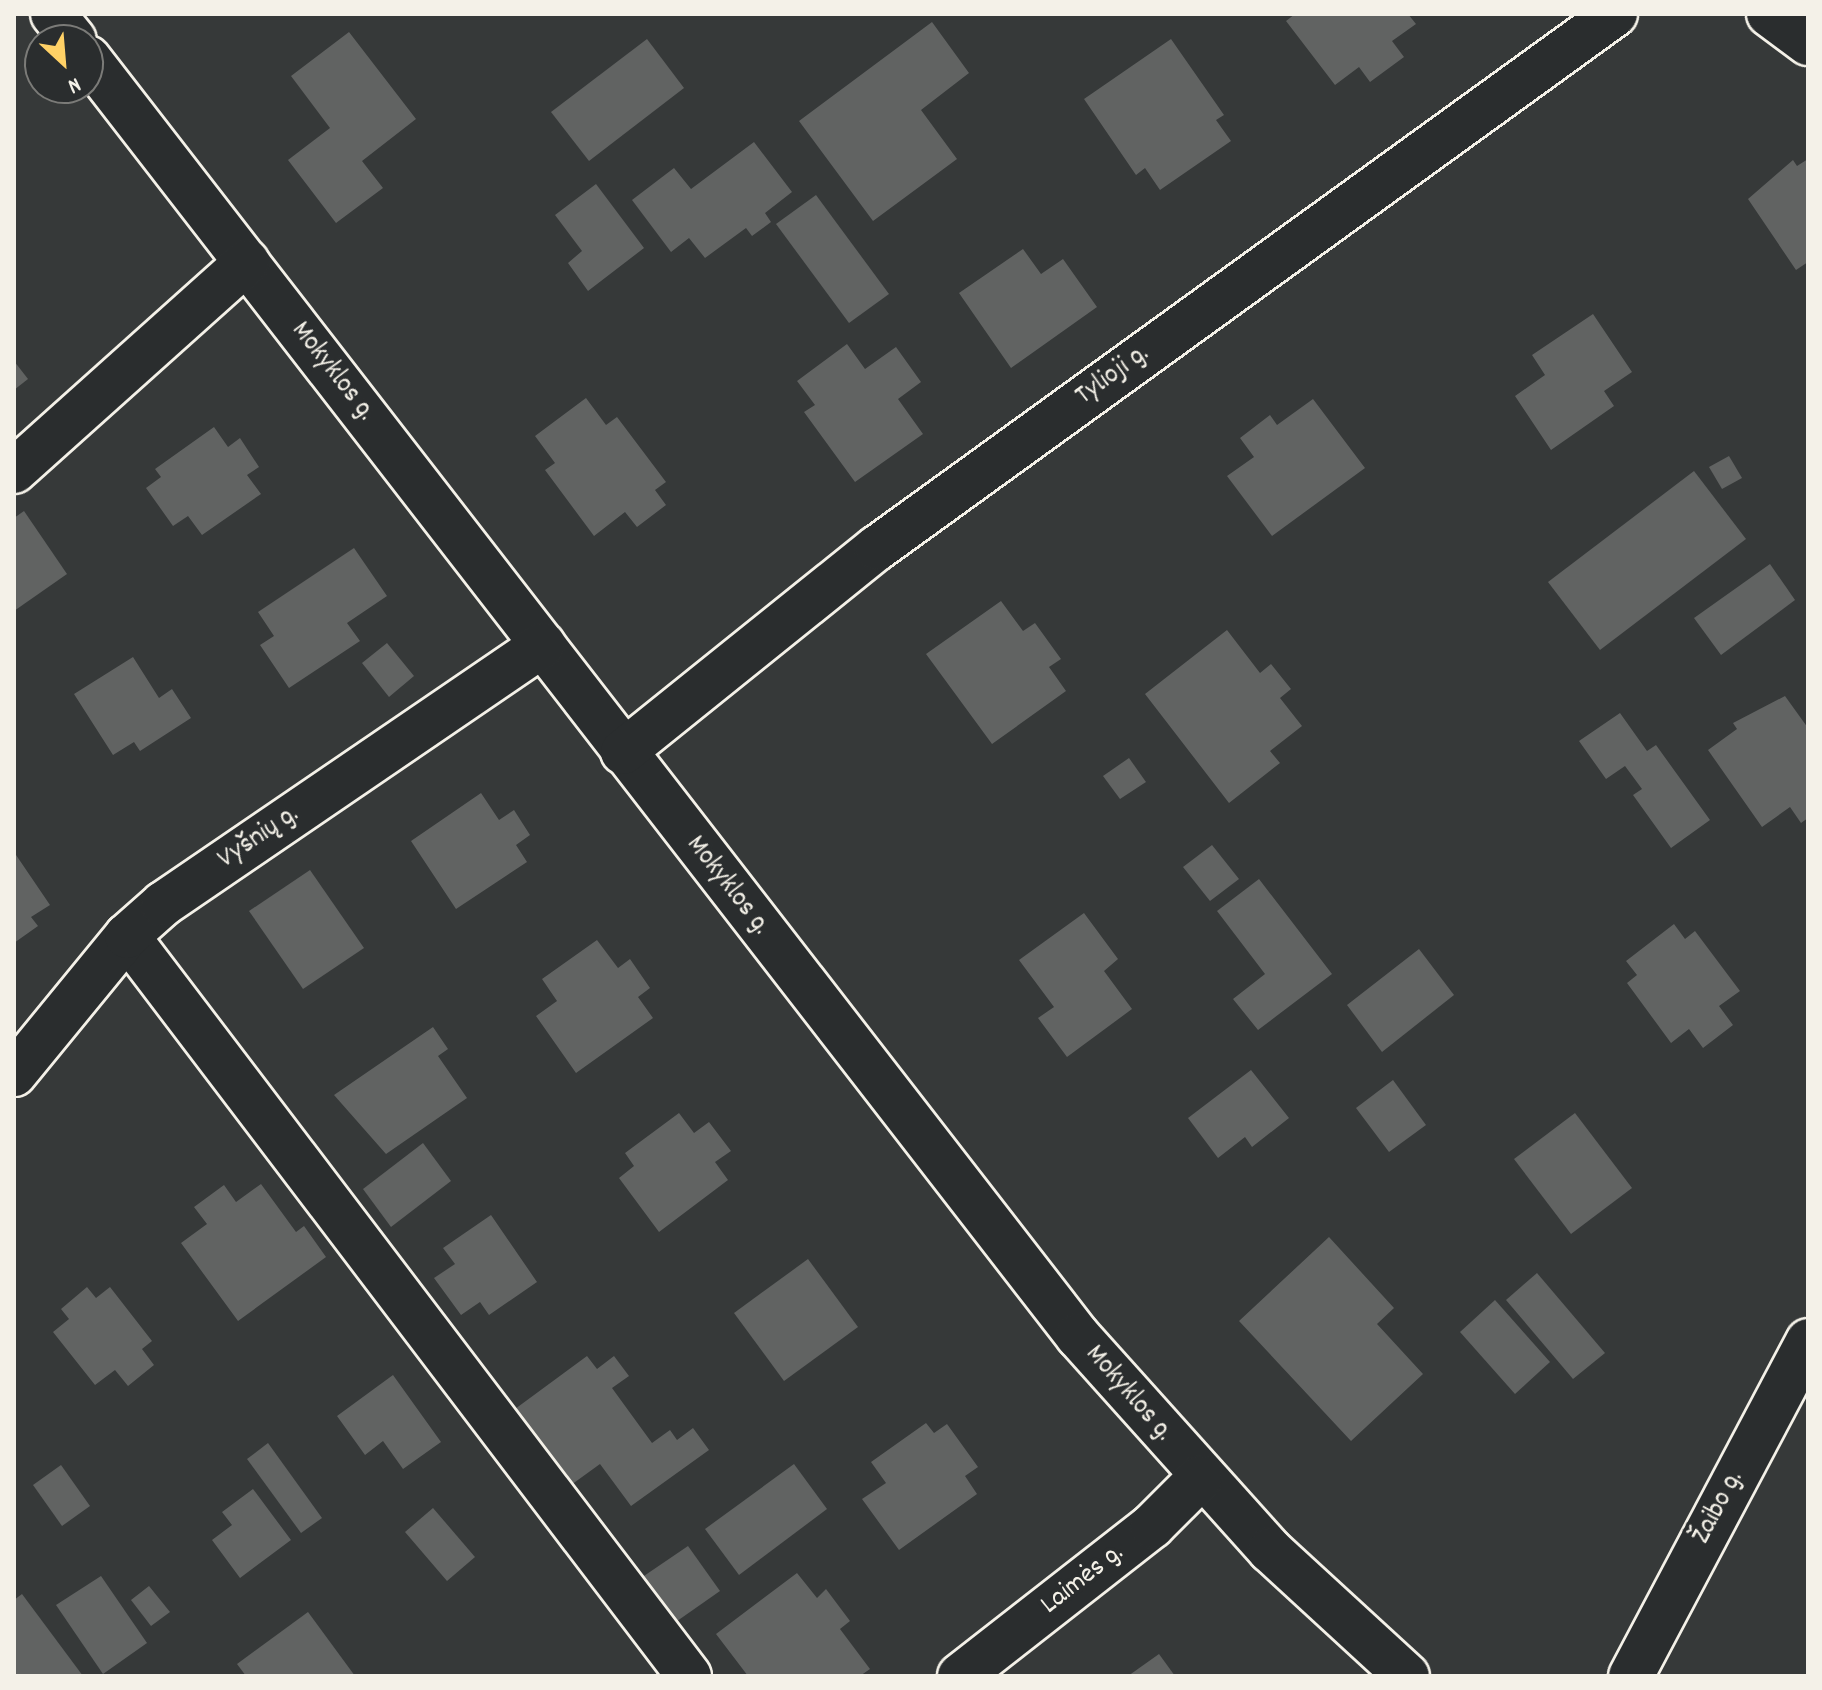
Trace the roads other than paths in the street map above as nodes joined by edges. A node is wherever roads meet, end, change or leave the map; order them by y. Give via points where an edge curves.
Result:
1 (1615, 14) edge
2 (1769, 14) edge
3 (1808, 43) edge
4 (104, 79) edge
5 (247, 262) junction
6 (14, 471) edge
7 (543, 645) junction
8 (623, 752) junction
9 (127, 936) junction
10 (14, 1074) edge
11 (1808, 1341) edge
12 (1200, 1478) junction
13 (689, 1676) edge
14 (960, 1676) edge
15 (1407, 1676) edge
16 (1631, 1676) edge

1 - 8 street, Tylioji g. via 877,548
2 - 3 street
4 - 5 street, Mokyklos g.
5 - 6 street
5 - 7 street, Mokyklos g.
7 - 8 street, Mokyklos g.
7 - 9 street, Vyšnių g. via 163,904
8 - 12 street, Mokyklos g. via 1078,1336
9 - 10 street, Vyšnių g.
9 - 13 street
11 - 16 street, Žaibo g.
12 - 14 street, Laimės g. via 1152,1526
12 - 15 street, Mokyklos g.

